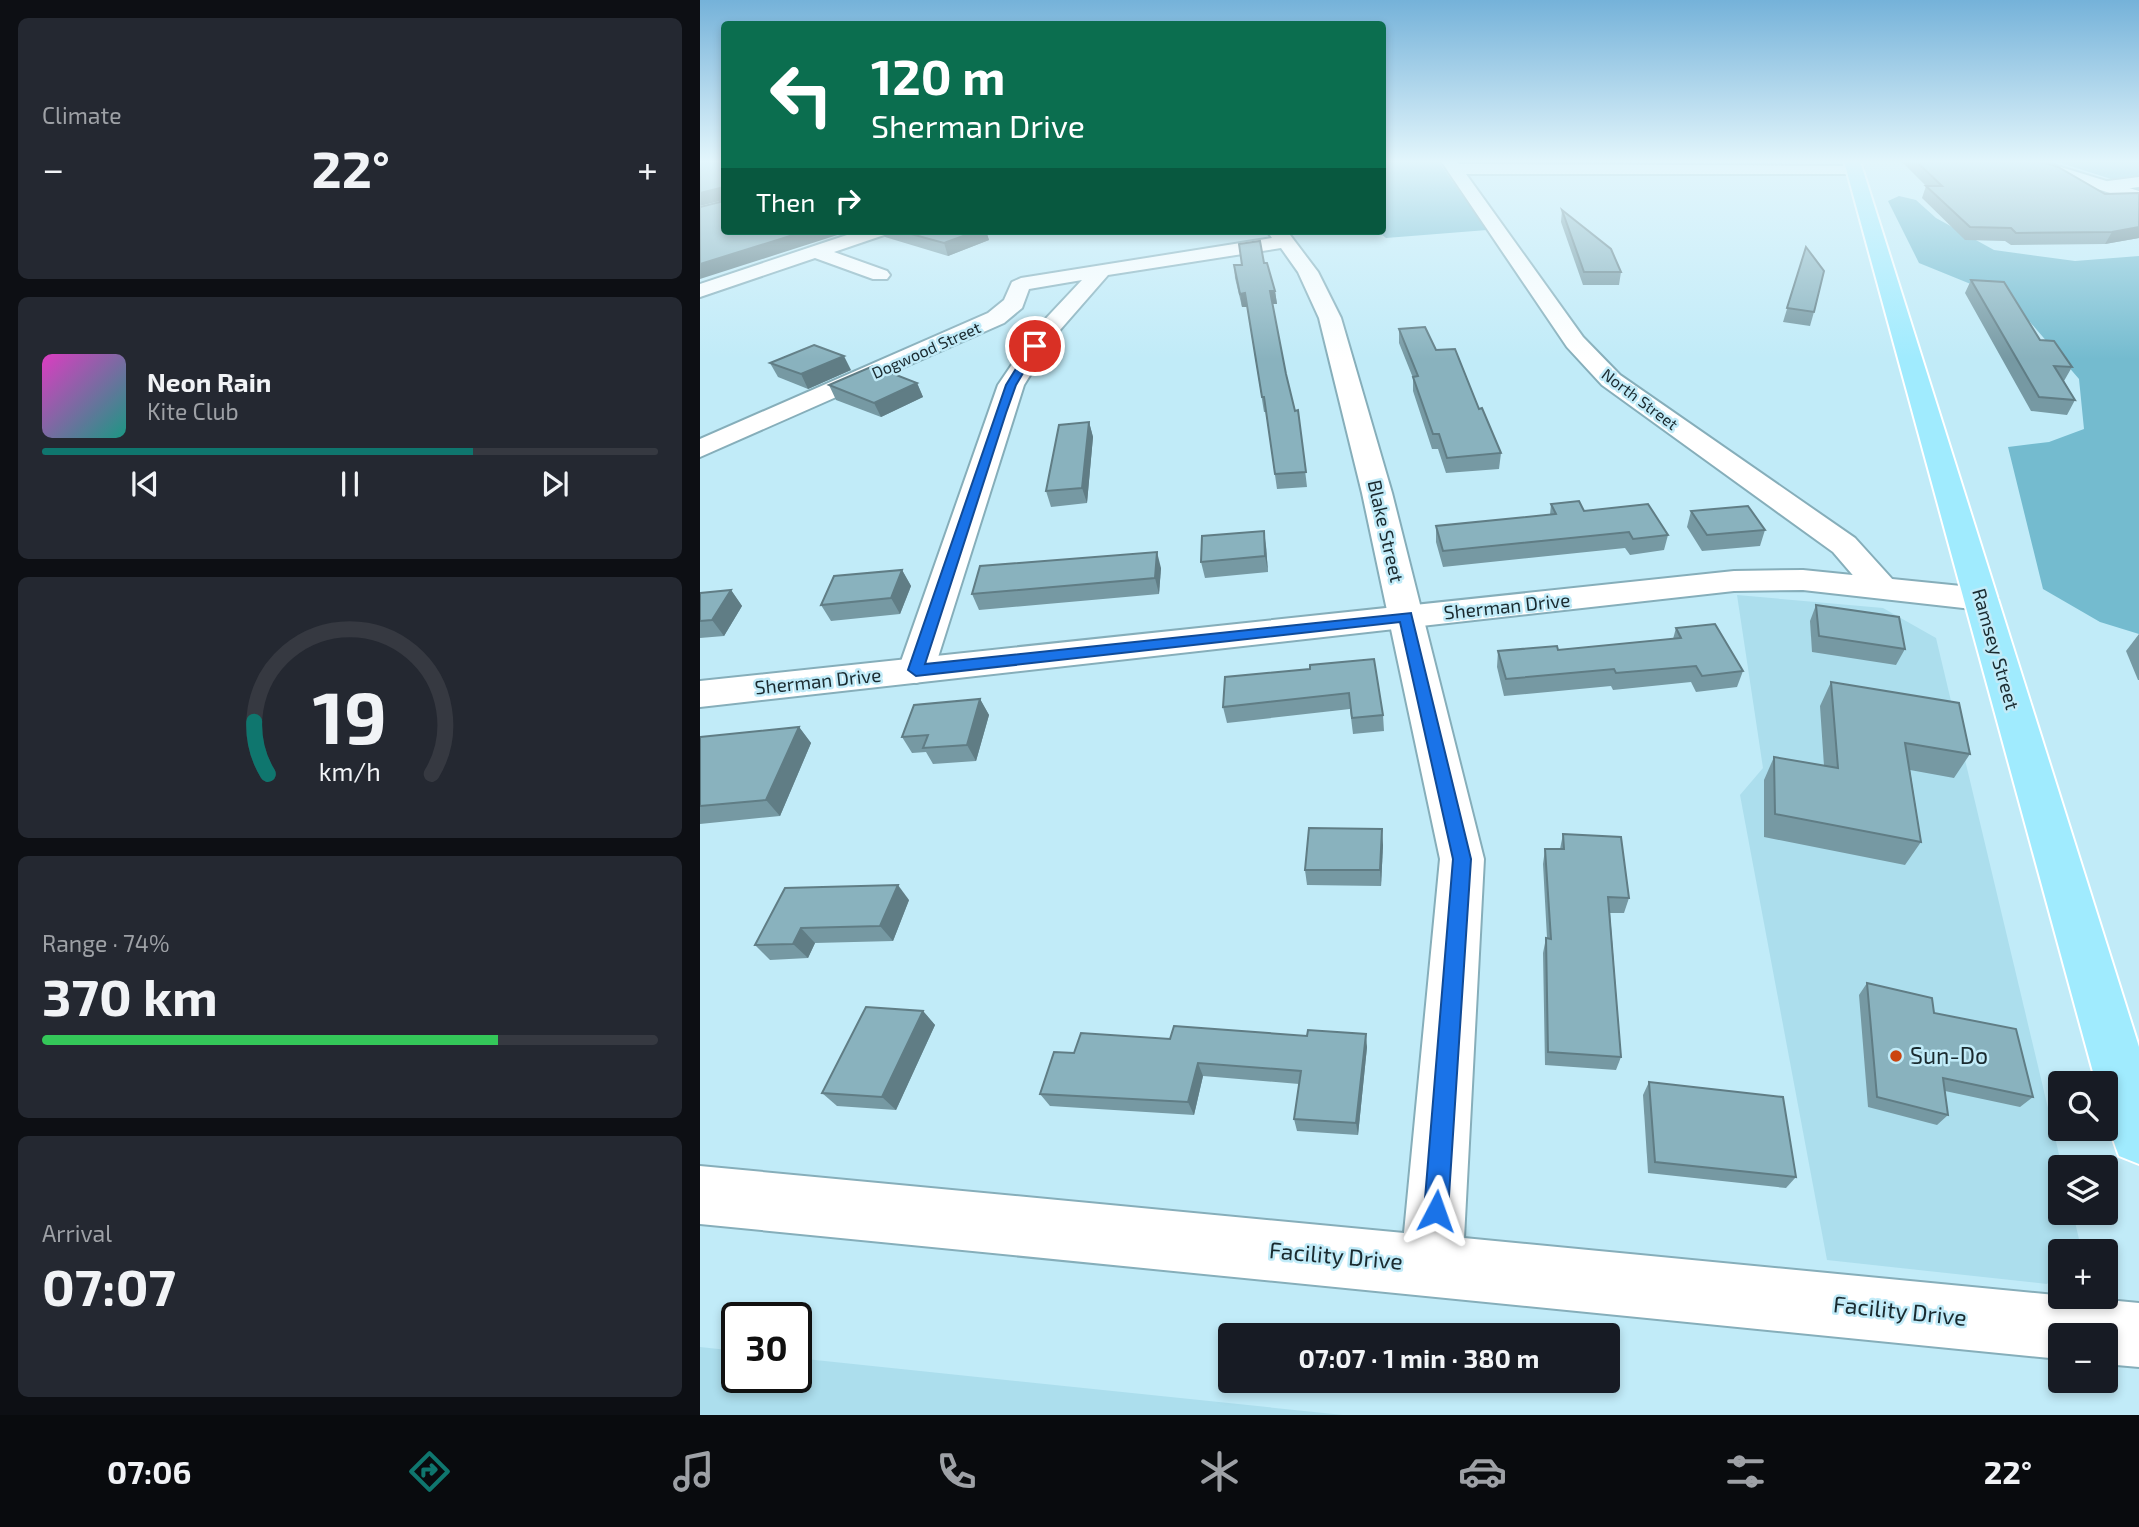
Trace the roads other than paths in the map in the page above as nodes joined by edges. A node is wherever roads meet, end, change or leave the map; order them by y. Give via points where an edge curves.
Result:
1 (1495, 227) edge
2 (1872, 227) edge
3 (865, 235) edge
4 (1282, 236) edge
5 (816, 252) junction
6 (1103, 269) junction
7 (880, 275) dead end
8 (700, 291) edge
9 (700, 449) edge
10 (1881, 587) junction
11 (1981, 599) junction
12 (1406, 617) junction
13 (916, 670) junction
14 (700, 694) edge
15 (2139, 1136) edge
16 (700, 1195) edge
17 (1432, 1265) junction
18 (2139, 1335) edge

1 - 10 street, North Street via 1597,368 1844,545
2 - 11 main road, Ramsey Street
3 - 5 street
4 - 6 street
4 - 12 street, Blake Street via 1320,293 1330,318
5 - 7 street
5 - 8 street
6 - 9 street, Dogwood Street via 1019,286 1011,308 996,318
6 - 13 street via 1044,334 1011,385
10 - 11 street, Sherman Drive
10 - 12 street, Sherman Drive via 1758,579
11 - 15 main road, Ramsey Street
12 - 13 street, Sherman Drive
12 - 17 street, Blake Street via 1462,859
13 - 14 street, Sherman Drive
16 - 17 street, Facility Drive
17 - 18 street, Facility Drive

